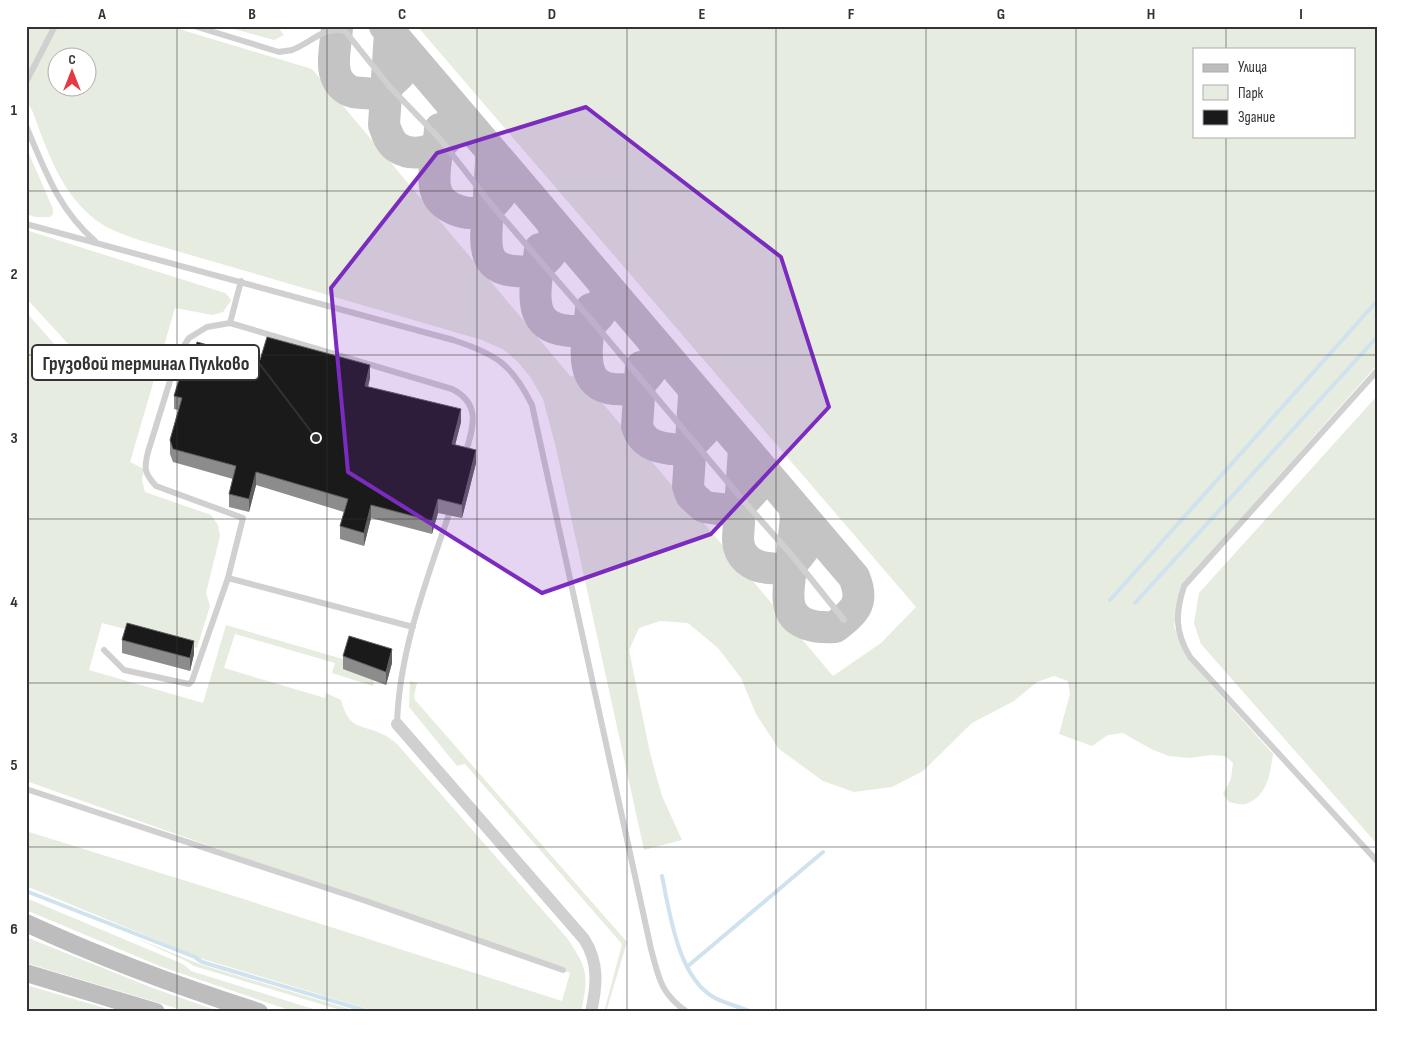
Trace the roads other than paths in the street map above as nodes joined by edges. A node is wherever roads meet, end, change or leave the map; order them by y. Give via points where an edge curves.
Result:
1 (55, 26) edge
2 (194, 26) edge
3 (26, 82) edge
4 (26, 126) edge
5 (26, 224) edge
6 (98, 244) junction
7 (241, 281) junction
8 (230, 323) junction
9 (1377, 371) edge
10 (464, 460) edge
11 (449, 514) dead end
12 (228, 578) junction
13 (844, 620) dead end
14 (413, 627) junction
15 (104, 650) dead end
16 (397, 724) joint
17 (26, 789) edge
18 (1377, 861) edge
19 (26, 923) edge
20 (563, 970) dead end
21 (26, 973) edge
22 (156, 1012) edge
23 (259, 1012) edge
24 (591, 1012) edge
25 (687, 1012) edge

1 - 3 lane
2 - 13 lane via 279,52 291,50 326,31 345,31 440,139 491,204
4 - 6 lane via 66,211
5 - 6 lane
6 - 7 lane
7 - 8 lane
7 - 25 lane via 474,347 496,358 523,386 532,405 651,949 660,982 671,1000
8 - 10 lane via 461,394 470,402 474,416
8 - 12 lane via 207,327 189,338 178,355 145,466 148,478 156,486 243,518
9 - 18 lane via 1184,586 1177,616 1182,643 1190,657
11 - 14 lane
12 - 14 lane
12 - 15 lane via 189,684 124,670
14 - 16 lane via 398,696
16 - 24 street via 592,951 596,992
17 - 20 lane
19 - 23 main road via 157,977
21 - 22 main road

